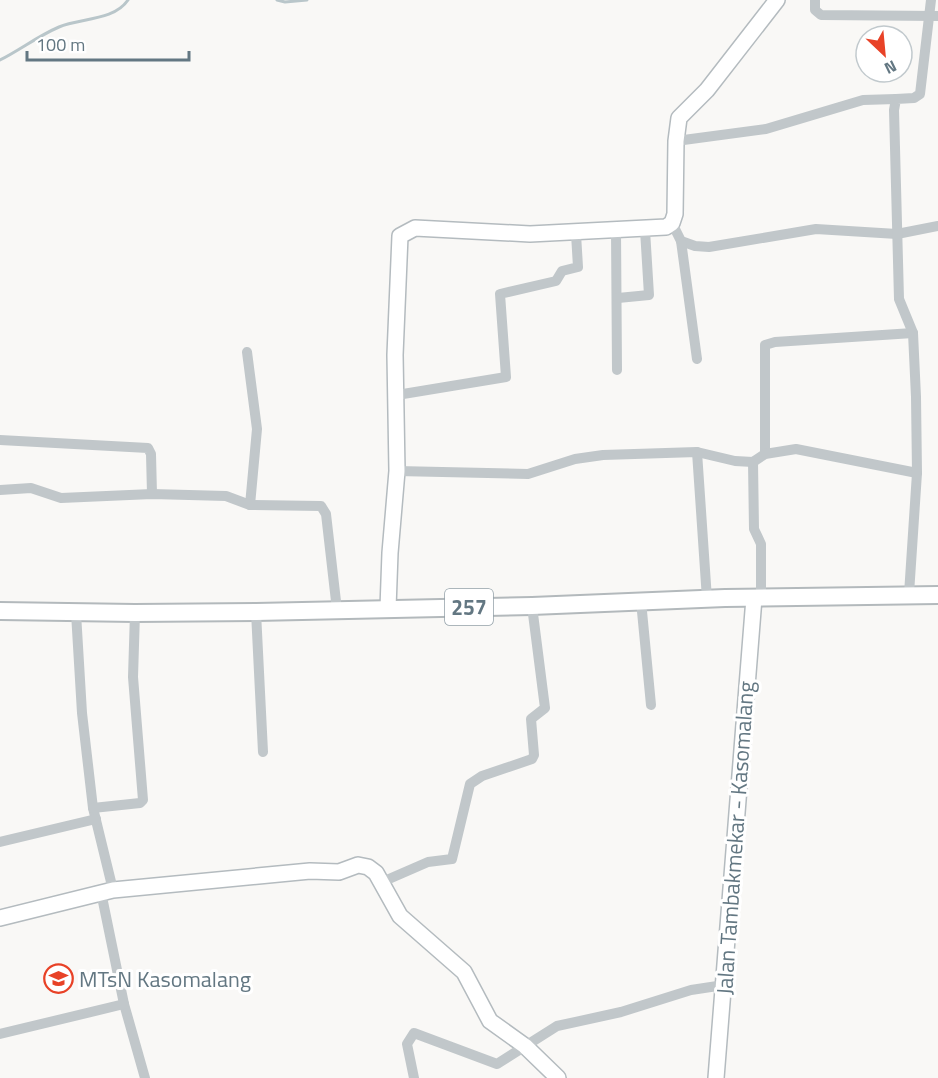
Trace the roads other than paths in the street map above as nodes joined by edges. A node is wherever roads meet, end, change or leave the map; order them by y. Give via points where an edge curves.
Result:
1 (777, 0) edge
2 (815, 0) edge
3 (931, 0) edge
4 (932, 16) edge
5 (896, 99) junction
6 (676, 141) junction
7 (672, 223) junction
8 (938, 226) edge
9 (645, 230) junction
10 (616, 231) junction
11 (576, 234) junction
12 (897, 234) junction
13 (681, 241) junction
14 (618, 298) junction
15 (913, 333) junction
16 (247, 352) dead end
17 (697, 359) dead end
18 (617, 370) dead end
19 (397, 395) junction
20 (0, 440) edge
21 (698, 452) junction
22 (765, 454) junction
23 (753, 462) junction
24 (397, 471) junction
25 (917, 473) junction
26 (0, 490) edge
27 (152, 494) junction
28 (250, 505) junction
29 (909, 594) junction
30 (938, 595) edge
31 (758, 598) junction
32 (707, 599) junction
33 (641, 601) junction
34 (532, 606) junction
35 (388, 608) junction
36 (337, 610) junction
37 (0, 611) edge
38 (255, 612) junction
39 (76, 613) junction
40 (135, 613) junction
41 (651, 705) dead end
42 (263, 752) dead end
43 (95, 813) junction
44 (0, 842) edge
45 (382, 882) junction
46 (107, 891) junction
47 (0, 918) edge
48 (724, 985) junction
49 (124, 1004) junction
50 (0, 1034) edge
51 (525, 1046) junction
52 (145, 1078) edge
53 (414, 1078) edge
54 (558, 1078) edge
55 (716, 1078) edge

1 - 6 street via 707,90 684,111
2 - 4 street via 815,10 821,15
3 - 4 street
4 - 5 street via 920,94
5 - 6 street via 856,102 766,129
5 - 12 street
6 - 7 street
7 - 9 street via 661,229
7 - 13 street
8 - 12 street
9 - 10 street
9 - 14 street via 649,295
10 - 11 street
10 - 14 street
11 - 19 street via 578,267 562,271 556,281 500,294 506,377
11 - 19 street via 415,228 404,232 398,243
12 - 13 street via 816,229 709,247
12 - 15 street via 899,299
13 - 17 street
14 - 18 street
15 - 22 street via 765,345
15 - 25 street
16 - 28 street via 256,420
19 - 24 street
20 - 27 street via 148,448
21 - 23 street
21 - 24 street via 590,456 528,474
21 - 32 street
22 - 23 street
22 - 25 street via 806,450
23 - 31 street via 754,531 761,544
24 - 35 street
25 - 29 street
26 - 27 street via 31,488 61,498
27 - 28 street via 226,496
28 - 36 street via 325,509
29 - 30 main road, 257
29 - 31 main road, 257
31 - 32 main road, 257
31 - 48 street, Jalan Tambakmekar - Kasomalang
32 - 33 main road, 257
33 - 34 main road, 257
33 - 41 street
34 - 35 main road, 257
34 - 45 street via 545,708 531,719 532,759 470,784 452,859 428,862
35 - 36 main road, 257
36 - 38 main road, 257
37 - 39 main road, 257
38 - 40 main road, 257
38 - 42 street
39 - 40 main road, 257
39 - 43 street via 82,713
40 - 43 street via 133,677 143,800
43 - 44 street
43 - 46 street
45 - 46 street via 368,867 358,865 339,872 310,871
45 - 51 street via 400,916 464,972 490,1021
46 - 47 street
46 - 49 street
48 - 51 street via 691,990 557,1026
48 - 55 street, Jalan Tambakmekar - Kasomalang
49 - 50 street
49 - 52 street
51 - 53 street via 497,1064 414,1033 407,1044
51 - 54 street

